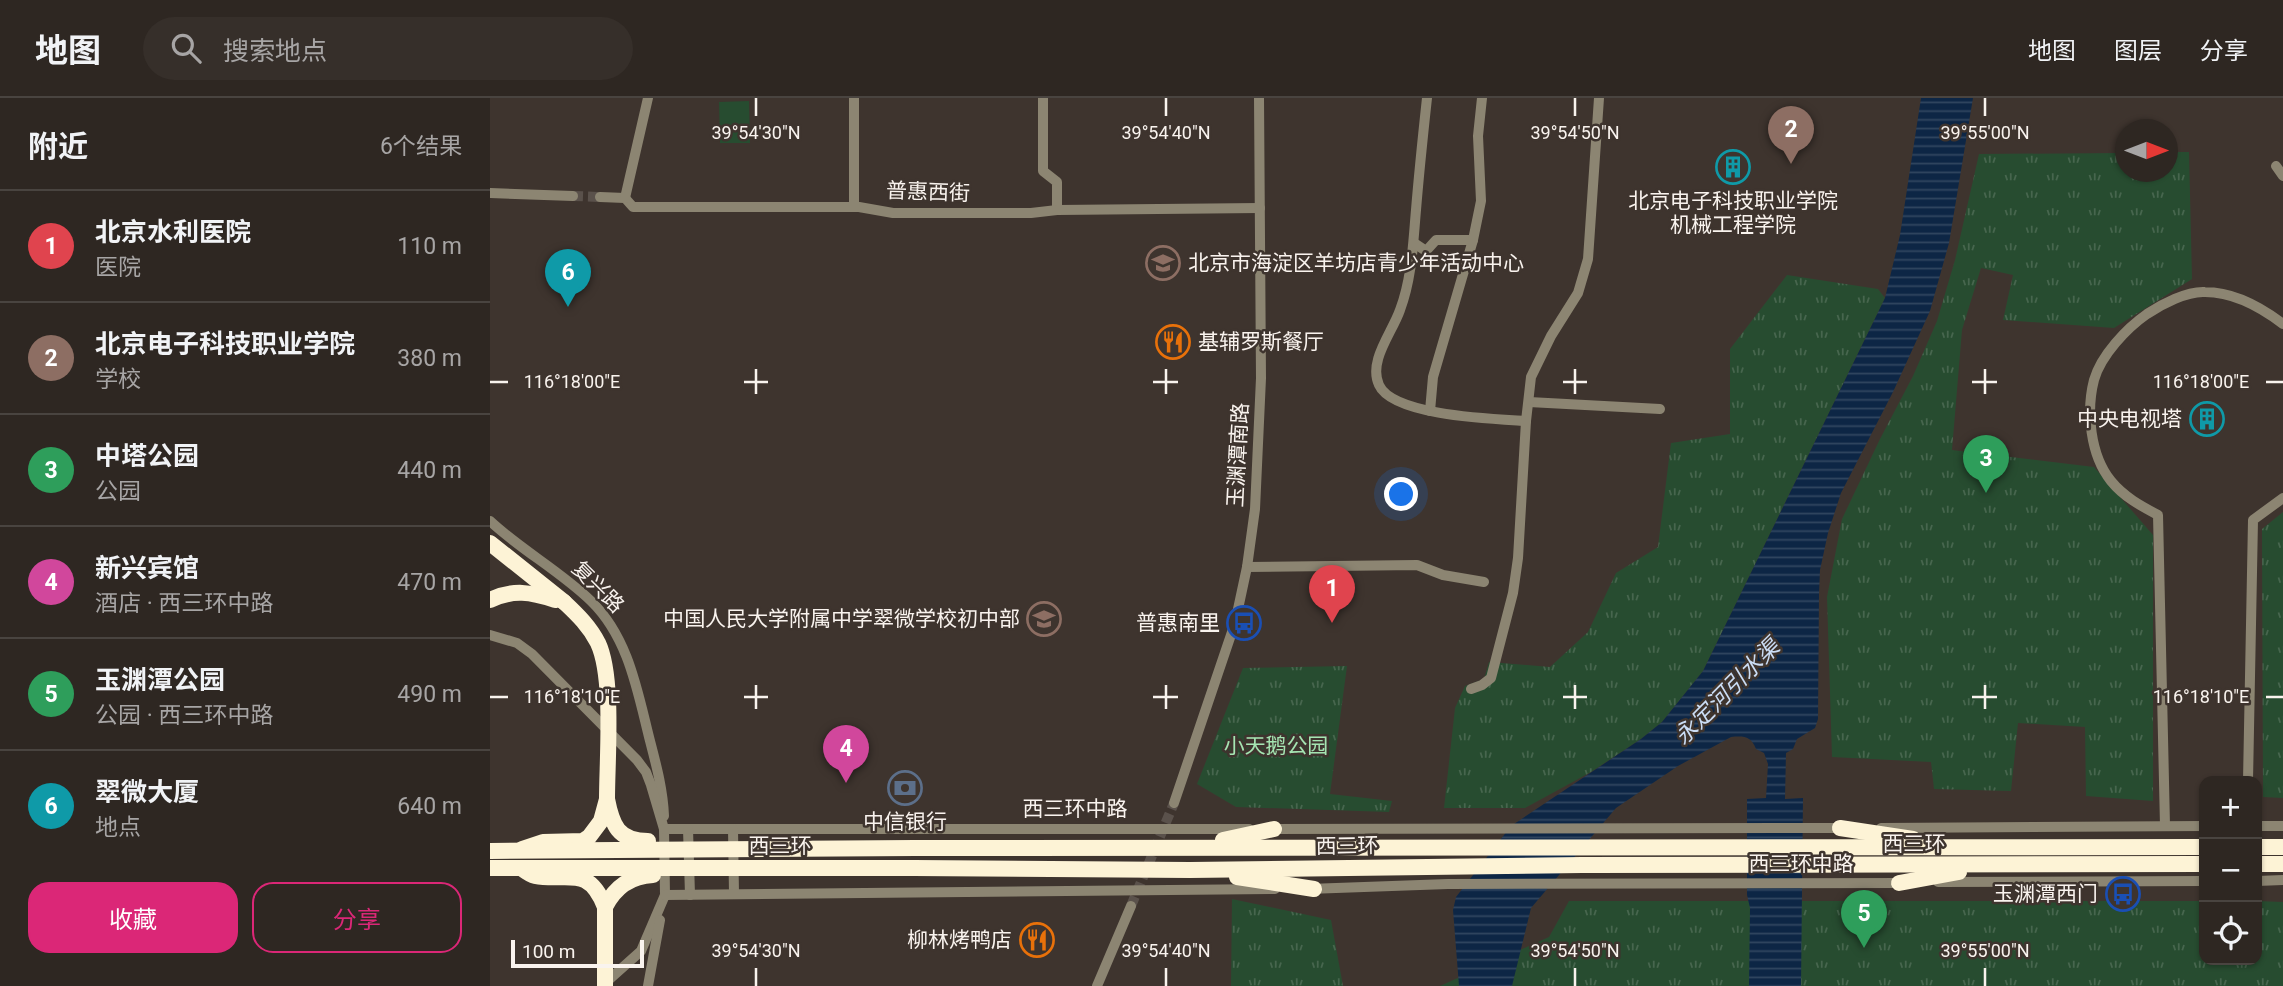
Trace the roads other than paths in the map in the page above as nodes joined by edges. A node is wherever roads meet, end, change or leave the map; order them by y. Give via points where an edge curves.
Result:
1 (648, 98) edge
2 (854, 98) edge
3 (1043, 98) edge
4 (1259, 98) edge
5 (1427, 98) edge
6 (1482, 98) edge
7 (1599, 98) edge
8 (1606, 98) edge
9 (2276, 166) dead end
10 (2283, 176) edge
11 (490, 193) edge
12 (573, 196) tunnel mouth
13 (600, 197) tunnel mouth
14 (625, 198) junction
15 (854, 207) junction
16 (1260, 208) junction
17 (1058, 210) junction
18 (1474, 240) junction
19 (1414, 243) junction
20 (2283, 324) edge
21 (1531, 388) junction
22 (1529, 402) junction
23 (1660, 409) dead end
24 (1430, 411) junction
25 (1525, 421) junction
26 (2283, 498) edge
27 (490, 521) edge
28 (490, 544) edge
29 (1247, 567) junction
30 (1484, 582) dead end
31 (490, 600) edge
32 (564, 602) junction
33 (490, 635) edge
34 (1471, 689) dead end
35 (2248, 776) edge
36 (607, 799) junction
37 (1174, 803) tunnel mouth
38 (2199, 826) edge
39 (2262, 826) edge
40 (2283, 826) edge
41 (2165, 827) junction
42 (1840, 828) junction
43 (664, 829) junction
44 (688, 829) junction
45 (733, 829) junction
46 (1274, 829) junction
47 (1194, 847) junction
48 (1970, 847) junction
49 (2199, 847) edge
50 (2262, 847) edge
51 (2283, 847) edge
52 (687, 849) junction
53 (490, 851) edge
54 (519, 859) junction
55 (2199, 864) edge
56 (2262, 864) edge
57 (2283, 864) edge
58 (2000, 865) junction
59 (687, 867) junction
60 (490, 868) edge
61 (1190, 870) junction
62 (2283, 880) edge
63 (2199, 881) edge
64 (2262, 881) edge
65 (1899, 883) junction
66 (1314, 888) junction
67 (734, 894) junction
68 (665, 895) junction
69 (690, 895) junction
70 (1131, 906) tunnel mouth
71 (605, 907) junction
72 (603, 986) edge
73 (648, 986) edge
74 (1097, 986) edge

1 - 14 street
2 - 15 street
3 - 17 street via 1043,171 1057,182
4 - 16 street, 玉渊潭南路
5 - 19 street
6 - 18 street via 1478,136 1481,201
7 - 21 street via 1588,259 1578,293 1551,336 1531,377
8 - 21 street via 1594,259 1582,295
9 - 10 street
11 - 12 street
13 - 14 street, 普惠西街
14 - 15 street, 普惠西街 via 633,207
15 - 17 street, 普惠西街 via 893,213
16 - 17 street, 普惠西街
16 - 29 street, 玉渊潭南路 via 1261,378 1255,509
18 - 19 street via 1436,240 1426,251
18 - 24 street via 1433,377
19 - 24 street via 1401,309 1375,371 1379,387 1390,399
20 - 41 street via 2263,309 2204,291 2165,302 2131,325 2094,378 2090,420 2096,455 2121,491 2158,515
21 - 22 street
22 - 23 street
22 - 25 street
24 - 25 street
25 - 34 street via 1513,593 1491,678
26 - 35 street via 2253,520
27 - 43 street, 复兴路 via 592,602 616,634 629,663 664,797
28 - 32 highway
29 - 30 street via 1417,565
29 - 37 street, 玉渊潭南路 via 1235,623
31 - 32 highway via 520,592
32 - 36 highway, bridge via 586,623 604,657
33 - 43 street via 517,643 532,654 638,760
36 - 52 highway, bridge via 612,823 629,839 672,841
36 - 54 highway, bridge via 601,821 589,837 543,842
38 - 41 street, 西三环中路
39 - 40 street
41 - 42 street, 西三环中路
42 - 46 street, 西三环中路
42 - 48 highway
43 - 44 street, 西三环中路
43 - 68 street, 复兴路
44 - 45 street, 西三环中路
44 - 69 street
45 - 46 street, 西三环中路
45 - 67 street
46 - 47 highway
47 - 48 highway, 西三环
47 - 52 highway, 西三环, bridge
48 - 49 highway, 西三环
50 - 51 highway
52 - 54 highway, 西三环, bridge
53 - 54 highway, 西三环, bridge
54 - 59 highway, 西三环, bridge
54 - 60 highway, 西三环, bridge
54 - 71 highway via 533,876 583,879 601,895
55 - 58 highway, 西三环
56 - 57 highway
58 - 61 highway, 西三环
58 - 65 highway
59 - 61 highway, 西三环, bridge
59 - 71 highway, bridge via 675,874 631,879
61 - 66 highway
62 - 64 street
63 - 65 street, 西三环中路
65 - 66 street, 西三环中路
66 - 67 street
67 - 69 street
68 - 69 street
68 - 72 street via 641,951
68 - 73 street
70 - 74 street
71 - 72 highway, bridge

